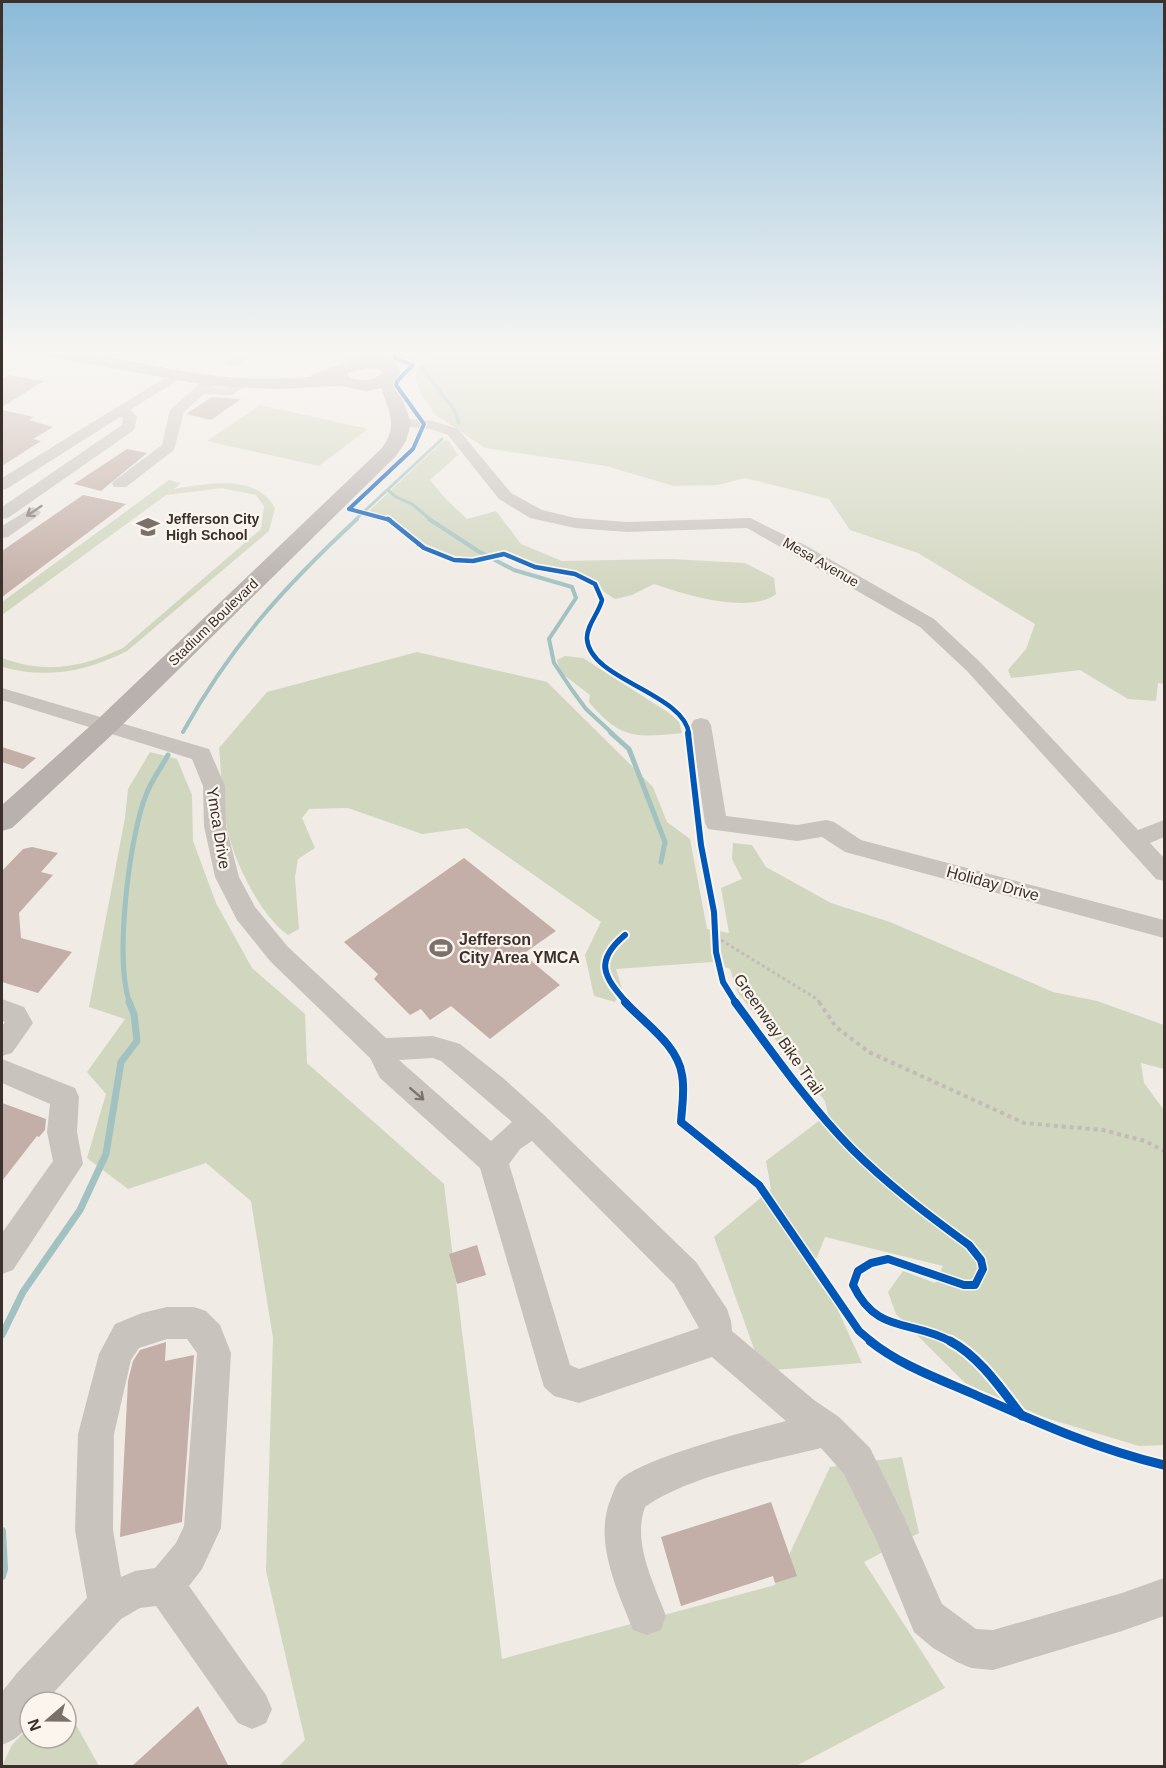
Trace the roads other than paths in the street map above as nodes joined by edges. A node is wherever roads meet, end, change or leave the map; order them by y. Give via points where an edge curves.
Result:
1 (85, 433) edge
2 (121, 433) edge
3 (172, 433) edge
4 (398, 433) edge
5 (453, 433) edge
6 (120, 484) dead end
7 (2, 485) edge
8 (47, 485) junction
9 (2, 514) edge
10 (2, 534) edge
11 (2, 694) edge
12 (107, 725) junction
13 (701, 725) dead end
14 (2, 822) edge
15 (1164, 828) edge
16 (1134, 841) junction
17 (1164, 873) edge
18 (1164, 929) edge
19 (2, 1010) edge
20 (2, 1045) edge
21 (380, 1050) junction
22 (2, 1071) edge
23 (533, 1123) junction
24 (493, 1161) junction
25 (2, 1258) edge
26 (716, 1339) junction
27 (827, 1429) junction
28 (165, 1585) junction
29 (1164, 1596) edge
30 (107, 1605) junction
31 (647, 1616) dead end
32 (252, 1709) dead end
33 (2, 1725) edge

1 - 7 street
2 - 8 street
3 - 6 street via 169,447
4 - 12 main road, Stadium Boulevard via 389,452
5 - 16 street, Mesa Avenue via 505,496 536,514 575,523 627,527 750,523 927,623 974,667
8 - 9 street
8 -> 10 street via 55,491 52,499
11 - 12 street
12 - 14 main road, Stadium Boulevard
12 - 21 street, Ymca Drive via 201,754 214,786 215,826 227,877 246,914 279,954
13 - 18 street, Holiday Drive via 716,823 798,833 826,828 853,846
15 - 16 street
16 - 17 street, Mesa Avenue
19 - 20 street via 15,1015 20,1023
21 - 23 street via 433,1047 450,1052
21 -> 24 street via 390,1070
22 - 25 street via 64,1097 62,1132 68,1164
23 - 24 street via 510,1140
23 - 26 street via 685,1273 716,1321
24 - 26 street via 556,1375 566,1384 579,1386
26 - 27 street
27 - 29 street via 857,1461 928,1618 970,1648 993,1650
27 - 31 street via 786,1438 652,1481 632,1495 623,1517 621,1542
28 - 30 street via 135,1590
28 - 30 street via 189,1556 202,1528 214,1353 207,1337 194,1323 167,1323 142,1329 127,1336 116,1354 96,1434 94,1530
28 - 32 street
30 - 33 street via 31,1687

